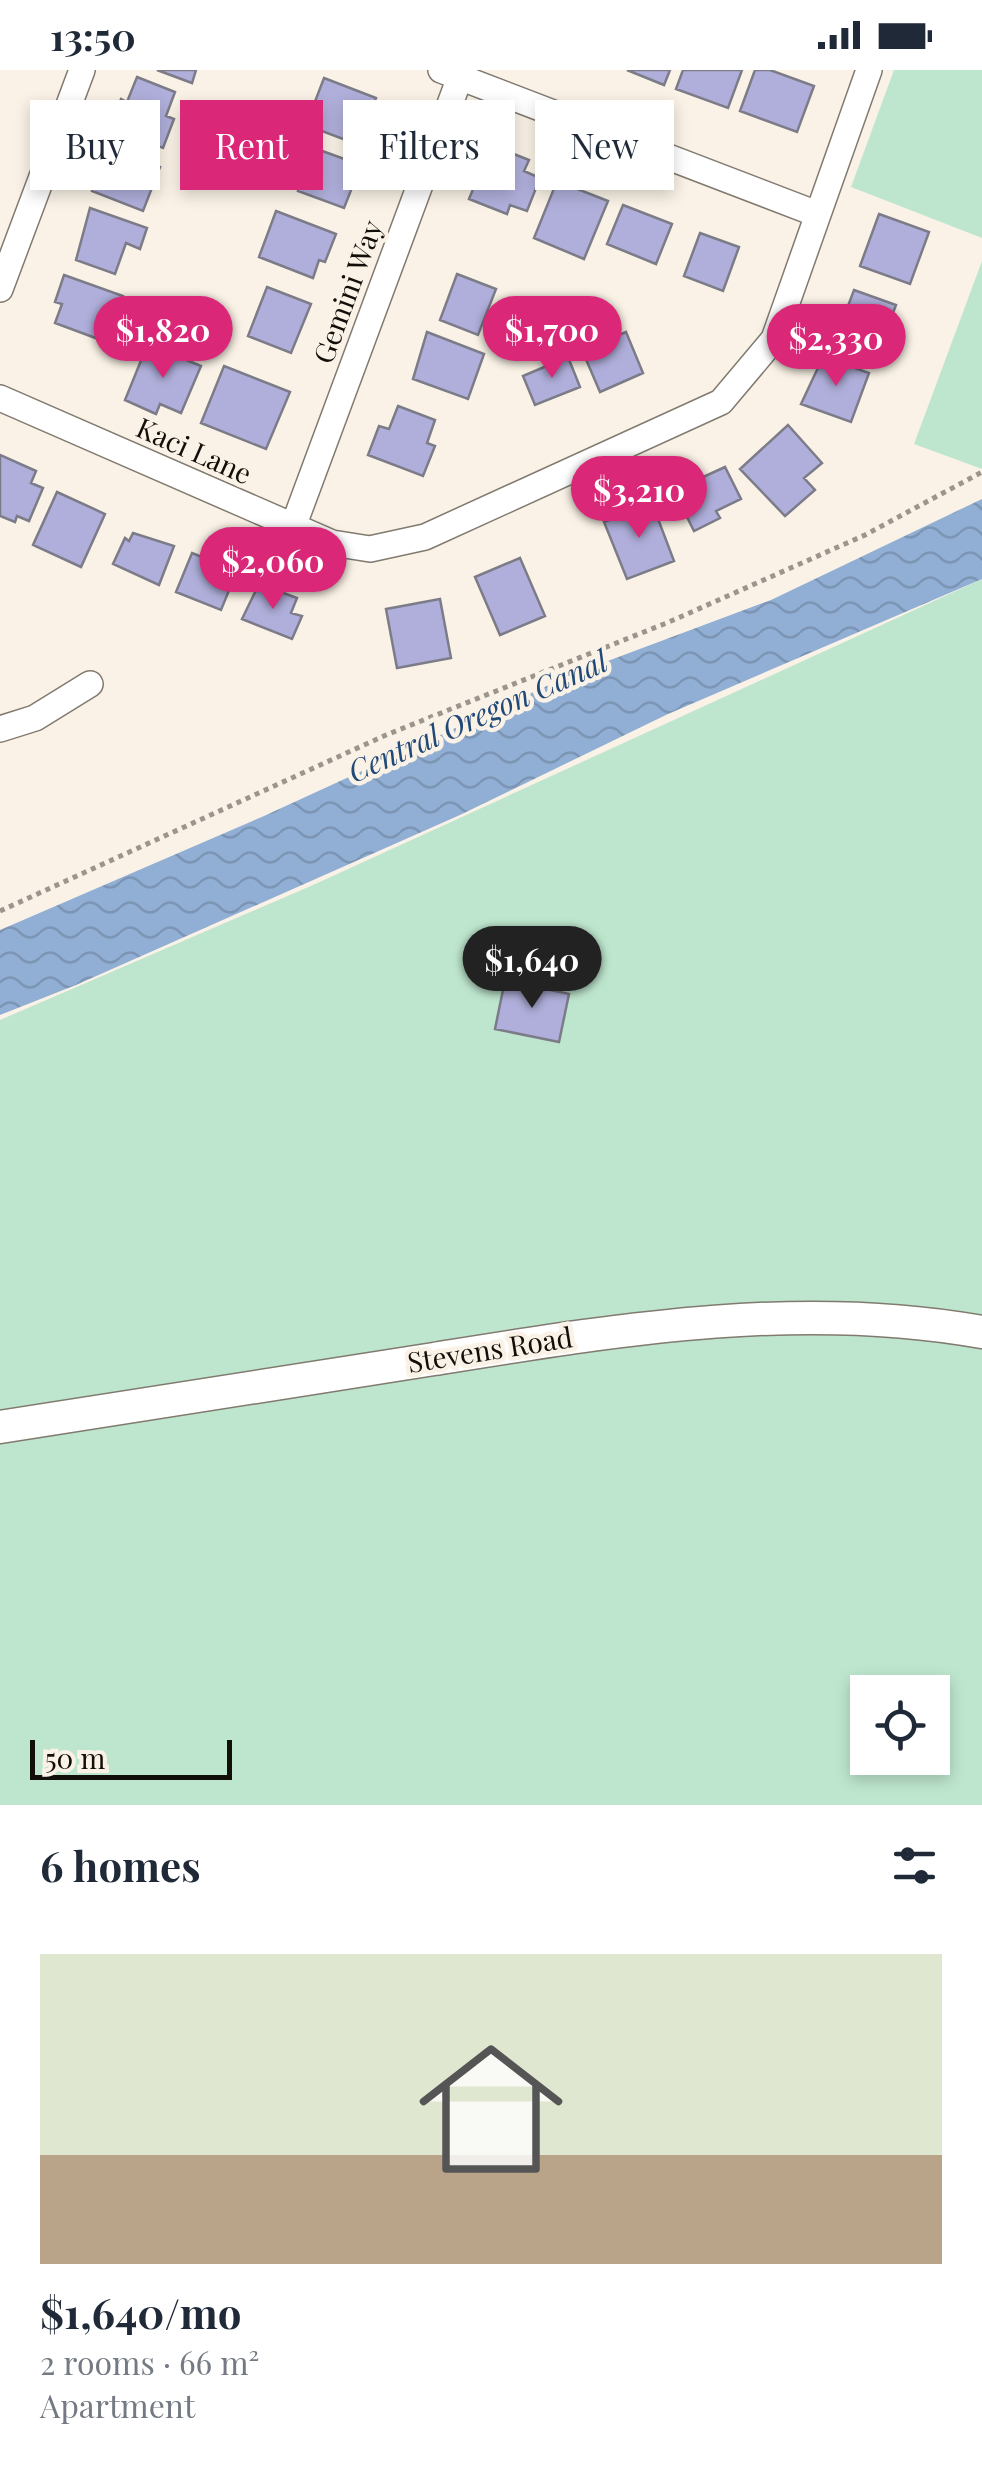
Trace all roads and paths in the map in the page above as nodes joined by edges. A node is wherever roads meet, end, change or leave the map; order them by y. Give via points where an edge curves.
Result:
1 (82, 70) edge
2 (869, 70) edge
3 (450, 74) edge
4 (817, 214) junction
5 (0, 289) edge
6 (0, 398) edge
7 (982, 472) edge
8 (292, 527) junction
9 (90, 684) dead end
10 (0, 729) edge
11 (0, 912) edge
12 (982, 1332) edge
13 (0, 1427) edge

1 - 5 street
2 - 4 street, Kaci Lane
3 - 4 street
3 - 8 street, Gemini Way
4 - 8 street, Kaci Lane via 774,339 721,402 425,536 370,549
6 - 8 street, Kaci Lane
7 - 11 path via 865,535 386,735
9 - 10 street via 34,718
12 - 13 street, Stevens Road via 907,1318 702,1322

